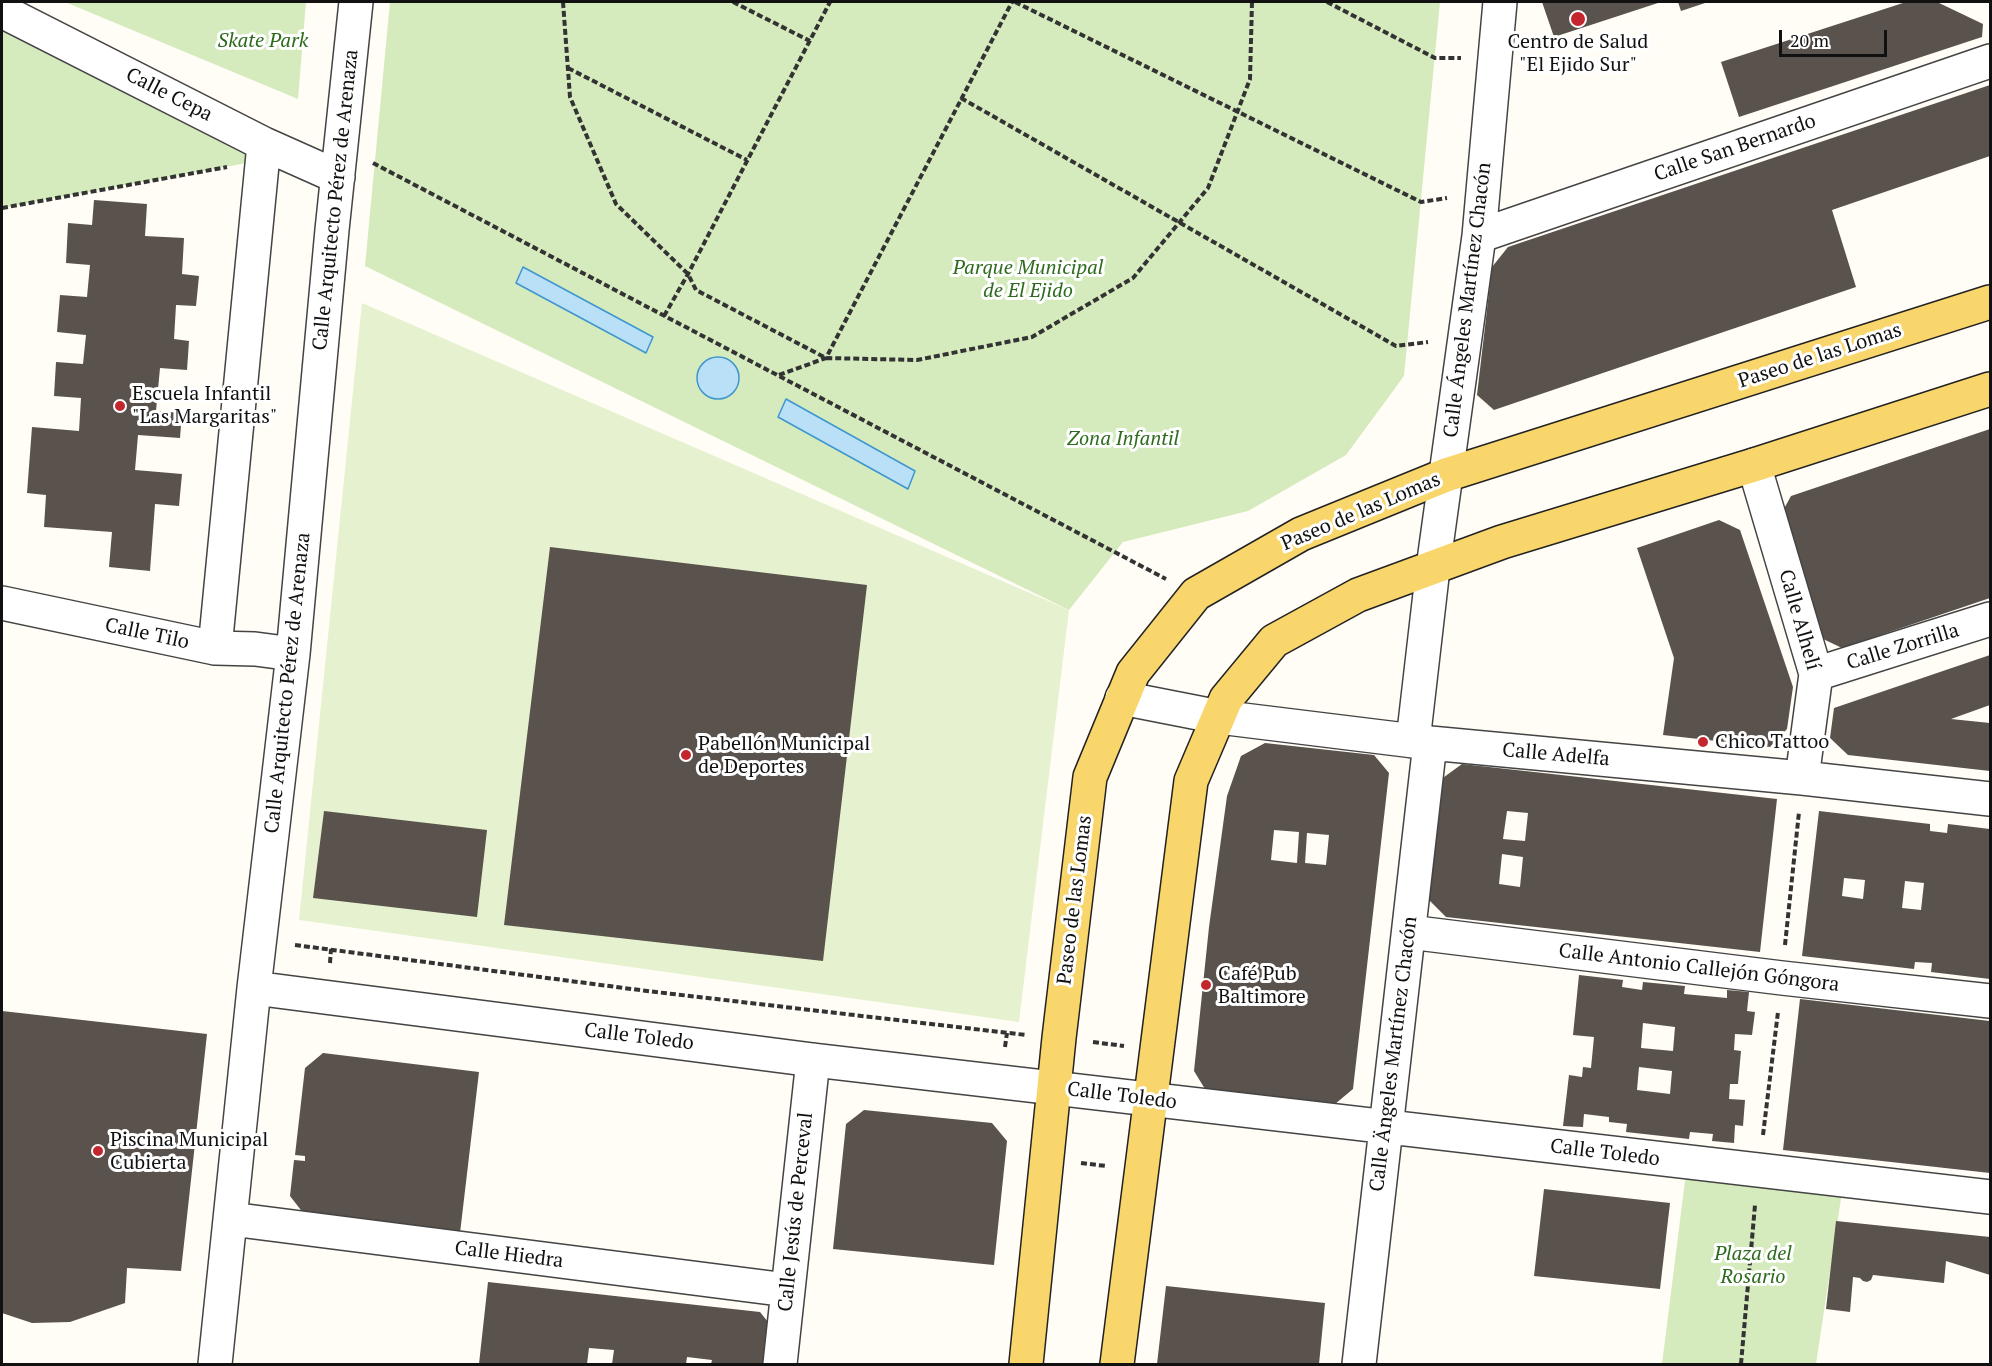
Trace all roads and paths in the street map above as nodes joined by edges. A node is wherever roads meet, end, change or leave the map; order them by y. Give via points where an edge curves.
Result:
1 (356, 2) edge
2 (563, 2) edge
3 (733, 2) edge
4 (830, 2) edge
5 (1013, 2) edge
6 (1252, 2) edge
7 (1327, 2) edge
8 (1500, 2) edge
9 (2, 11) edge
10 (810, 41) junction
11 (1494, 57) junction
12 (1990, 61) edge
13 (568, 68) junction
14 (961, 98) junction
15 (1237, 112) junction
16 (263, 152) junction
17 (747, 160) junction
18 (339, 162) junction
19 (1484, 193) junction
20 (2, 208) edge
21 (1180, 223) junction
22 (1479, 236) junction
23 (688, 274) junction
24 (1990, 302) edge
25 (664, 316) junction
26 (1465, 338) junction
27 (826, 358) junction
28 (778, 376) junction
29 (1990, 389) edge
30 (1754, 465) junction
31 (1446, 476) junction
32 (1433, 568) junction
33 (1196, 594) junction
34 (2, 603) edge
35 (1990, 619) edge
36 (215, 648) junction
37 (293, 654) junction
38 (1816, 674) junction
39 (1122, 698) junction
40 (1219, 717) junction
41 (1422, 742) junction
42 (1802, 778) junction
43 (1990, 800) edge
44 (1408, 932) junction
45 (260, 941) junction
46 (254, 988) junction
47 (1990, 1001) edge
48 (1059, 1038) junction
49 (813, 1060) junction
50 (1055, 1089) junction
51 (1151, 1100) junction
52 (1385, 1128) junction
53 (1046, 1158) junction
54 (1758, 1170) junction
55 (1143, 1171) junction
56 (1990, 1197) edge
57 (231, 1219) junction
58 (787, 1290) junction
59 (215, 1365) edge
60 (780, 1365) edge
61 (1026, 1365) edge
62 (1117, 1365) edge
63 (1359, 1365) edge
64 (1741, 1365) edge

1 - 18 street, Calle Arquitecto Pérez de Arenaza
2 - 13 path
3 - 10 path
4 - 10 path
5 - 14 path
5 - 15 path
6 - 15 path via 1250,79
7 - 11 path via 1435,58
8 - 11 street, Calle Ángeles Martínez Chacón
9 - 16 street, Calle Cepa
10 - 17 path
11 - 19 street, Calle Ángeles Martínez Chacón
12 - 22 street, Calle San Bernardo
13 - 17 path
13 - 23 path via 570,97 616,204
14 - 21 path
14 - 27 path
15 - 19 path via 1421,202
15 - 21 path via 1208,188
16 - 18 street, Calle Cepa
16 - 20 path
16 - 36 street
17 - 23 path
18 - 25 path
18 - 37 street, Calle Arquitecto Pérez de Arenaza
19 - 22 street, Calle Ángeles Martínez Chacón
21 - 26 path via 1396,346
21 - 27 path via 1133,278 1032,337 917,360
22 - 26 street, Calle Ángeles Martínez Chacón
23 - 25 path
23 - 27 path via 696,290
24 - 31 main road, Paseo de las Lomas
25 - 28 path
26 - 31 street, Calle Ángeles Martínez Chacón
27 - 28 path
28 - 33 path
29 - 30 main road
30 - 32 main road via 1502,542
30 - 38 street, Calle Alhelí
31 - 32 street, Calle Ángeles Martínez Chacón
31 - 33 main road, Paseo de las Lomas via 1301,534
32 - 40 main road via 1358,595 1274,641 1227,699
32 - 41 street, Calle Ángeles Martínez Chacón
33 - 39 main road, Paseo de las Lomas via 1133,673
34 - 36 street, Calle Tilo
35 - 38 street, Calle Zorrilla
36 - 37 street, Calle Tilo
37 - 45 street, Calle Arquitecto Pérez de Arenaza
38 - 42 street, Calle Alhelí
39 - 40 street, Calle Adelfa
39 - 48 main road, Paseo de las Lomas via 1090,777
40 - 41 street, Calle Adelfa
40 - 51 main road via 1191,781
41 - 42 street, Calle Adelfa
41 - 44 street, Calle Ängeles Martínez Chacón
42 - 43 street, Calle Adelfa
44 - 47 street, Calle Antonio Callejón Góngora
44 - 52 street, Calle Ängeles Martínez Chacón
45 - 46 street, Calle Arquitecto Pérez de Arenaza
45 - 48 path
46 - 49 street, Calle Toledo
46 - 57 street, Calle Arquitecto Pérez de Arenaza
48 - 50 main road, Paseo de las Lomas
49 - 50 street, Calle Toledo
49 - 58 street, Calle Jesús de Perceval
50 - 51 street, Calle Toledo
50 - 53 main road, Paseo de las Lomas
51 - 52 street, Calle Toledo
51 - 55 main road
52 - 54 street, Calle Toledo
52 - 63 street, Calle Ängeles Martínez Chacón
53 - 55 path
53 - 61 main road, Paseo de las Lomas
54 - 56 street, Calle Toledo
54 - 64 path
55 - 62 main road
57 - 58 street, Calle Hiedra
57 - 59 street, Calle Arquitecto Pérez de Arenaza
58 - 60 street, Calle Jesús de Perceval

